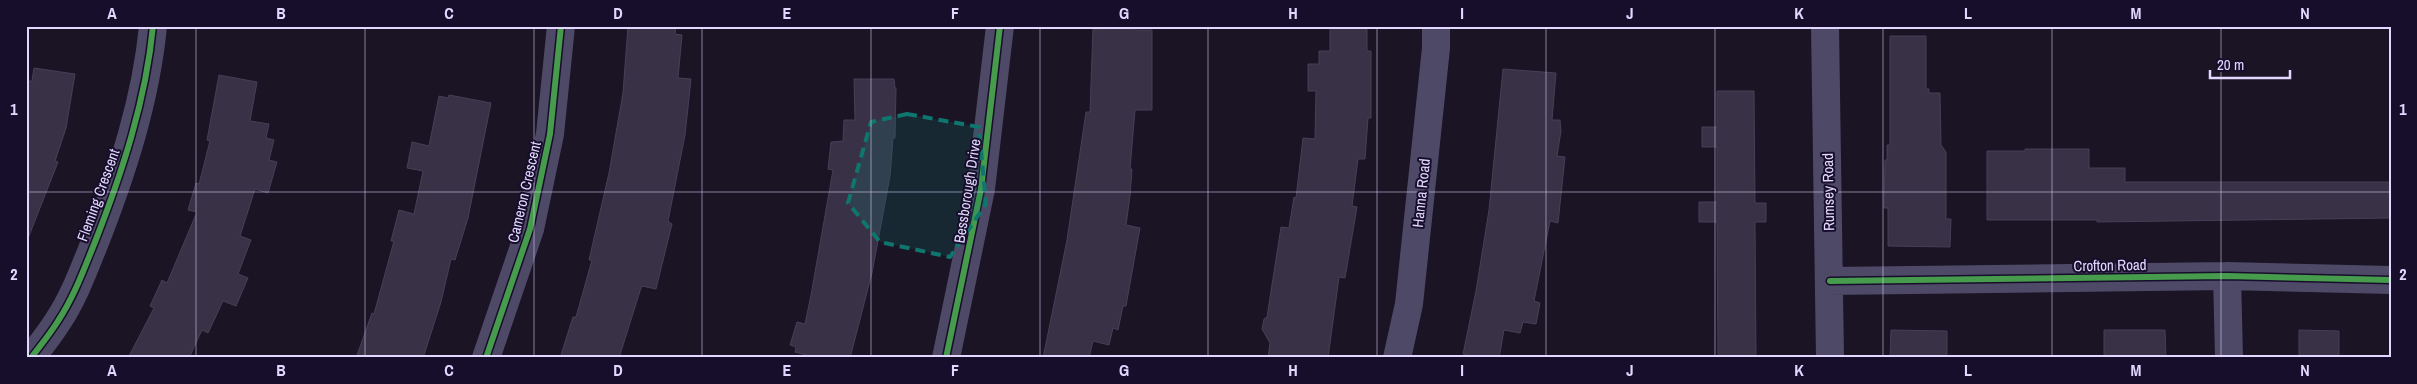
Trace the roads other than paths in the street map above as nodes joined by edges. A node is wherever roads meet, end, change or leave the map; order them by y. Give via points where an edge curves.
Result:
1 (153, 26) edge
2 (561, 26) edge
3 (1000, 26) edge
4 (1436, 26) edge
5 (1825, 26) edge
6 (2228, 276) junction
7 (2391, 280) edge
8 (1830, 281) junction
9 (31, 358) edge
10 (486, 358) edge
11 (946, 358) edge
12 (1397, 358) edge
13 (1830, 358) edge
14 (2229, 358) edge

1 - 9 street, Fleming Crescent via 142,92 104,220 80,280 58,321
2 - 10 street, Cameron Crescent via 550,134 530,229
3 - 11 street, Bessborough Drive via 982,189
4 - 12 street, Hanna Road via 1409,304
5 - 8 street, Rumsey Road
6 - 7 street, Crofton Road
6 - 8 street, Crofton Road
6 - 14 street
8 - 13 street, Rumsey Road

